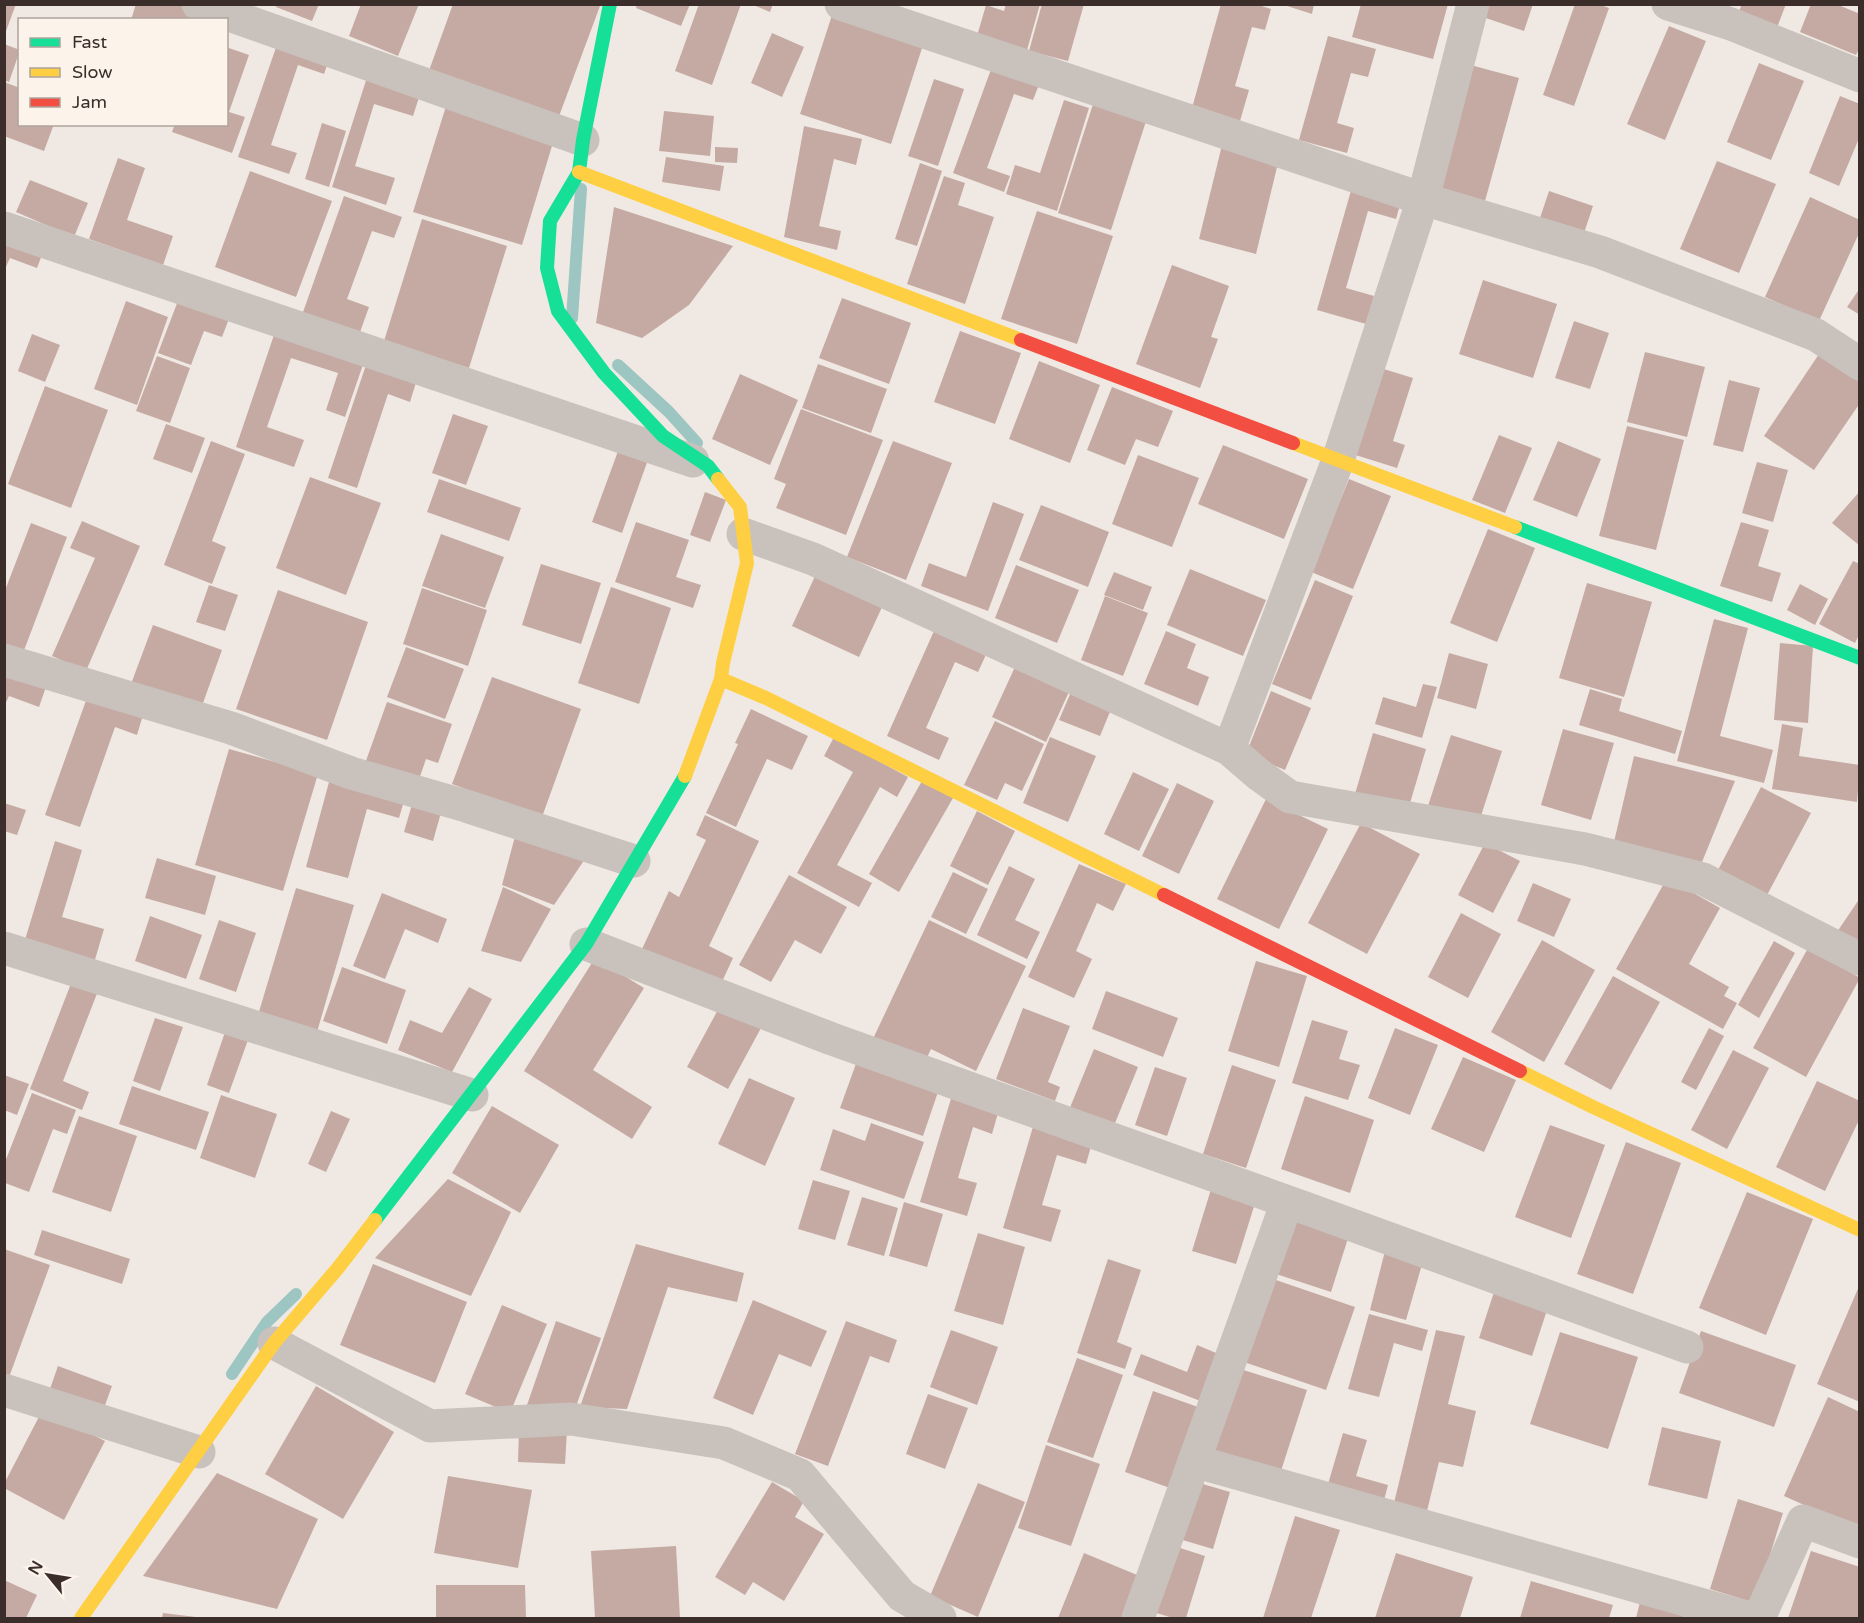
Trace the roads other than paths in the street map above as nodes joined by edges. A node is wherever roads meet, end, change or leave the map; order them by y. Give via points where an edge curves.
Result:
1 (198, 4) edge
2 (610, 4) edge
3 (841, 4) edge
4 (1473, 4) edge
5 (1668, 4) edge
6 (1860, 76) edge
7 (581, 156) junction
8 (1423, 199) junction
9 (4, 228) edge
10 (1860, 364) edge
11 (1338, 460) junction
12 (708, 466) junction
13 (743, 534) junction
14 (1860, 658) edge
15 (4, 660) edge
16 (722, 679) junction
17 (1228, 749) junction
18 (634, 861) junction
19 (586, 944) junction
20 (4, 948) edge
21 (1860, 959) edge
22 (472, 1095) junction
23 (1287, 1202) junction
24 (1860, 1230) edge
25 (274, 1342) junction
26 (1687, 1347) dead end
27 (4, 1390) edge
28 (200, 1452) junction
29 (1194, 1461) junction
30 (1860, 1542) edge
31 (81, 1618) edge
32 (940, 1618) edge
33 (1138, 1618) edge
34 (1749, 1618) edge
35 (1759, 1618) edge

1 - 7 street
2 - 7 street
3 - 8 street
4 - 8 street
5 - 6 street via 1731,24
7 - 11 street
7 - 12 street via 550,221 547,268 558,311 604,373 663,436
8 - 10 street via 1610,256 1816,335
8 - 11 street
9 - 12 street
11 - 14 street
11 - 17 street
12 - 13 street via 740,507
13 - 16 street via 747,564
13 - 17 street via 813,559
15 - 18 street via 231,728 351,773
16 - 18 street via 686,775
16 - 24 street via 1593,1107
17 - 21 street via 1290,797 1585,849 1703,879
18 - 19 street
19 - 22 street
19 - 23 street via 832,1039
20 - 22 street
22 - 25 street via 338,1268
23 - 26 street
23 - 29 street
25 - 28 street
25 - 32 street via 430,1426 571,1419 735,1447 800,1475 902,1596
27 - 28 street
28 - 31 street
29 - 33 street
29 - 34 street
30 - 35 street via 1803,1521

